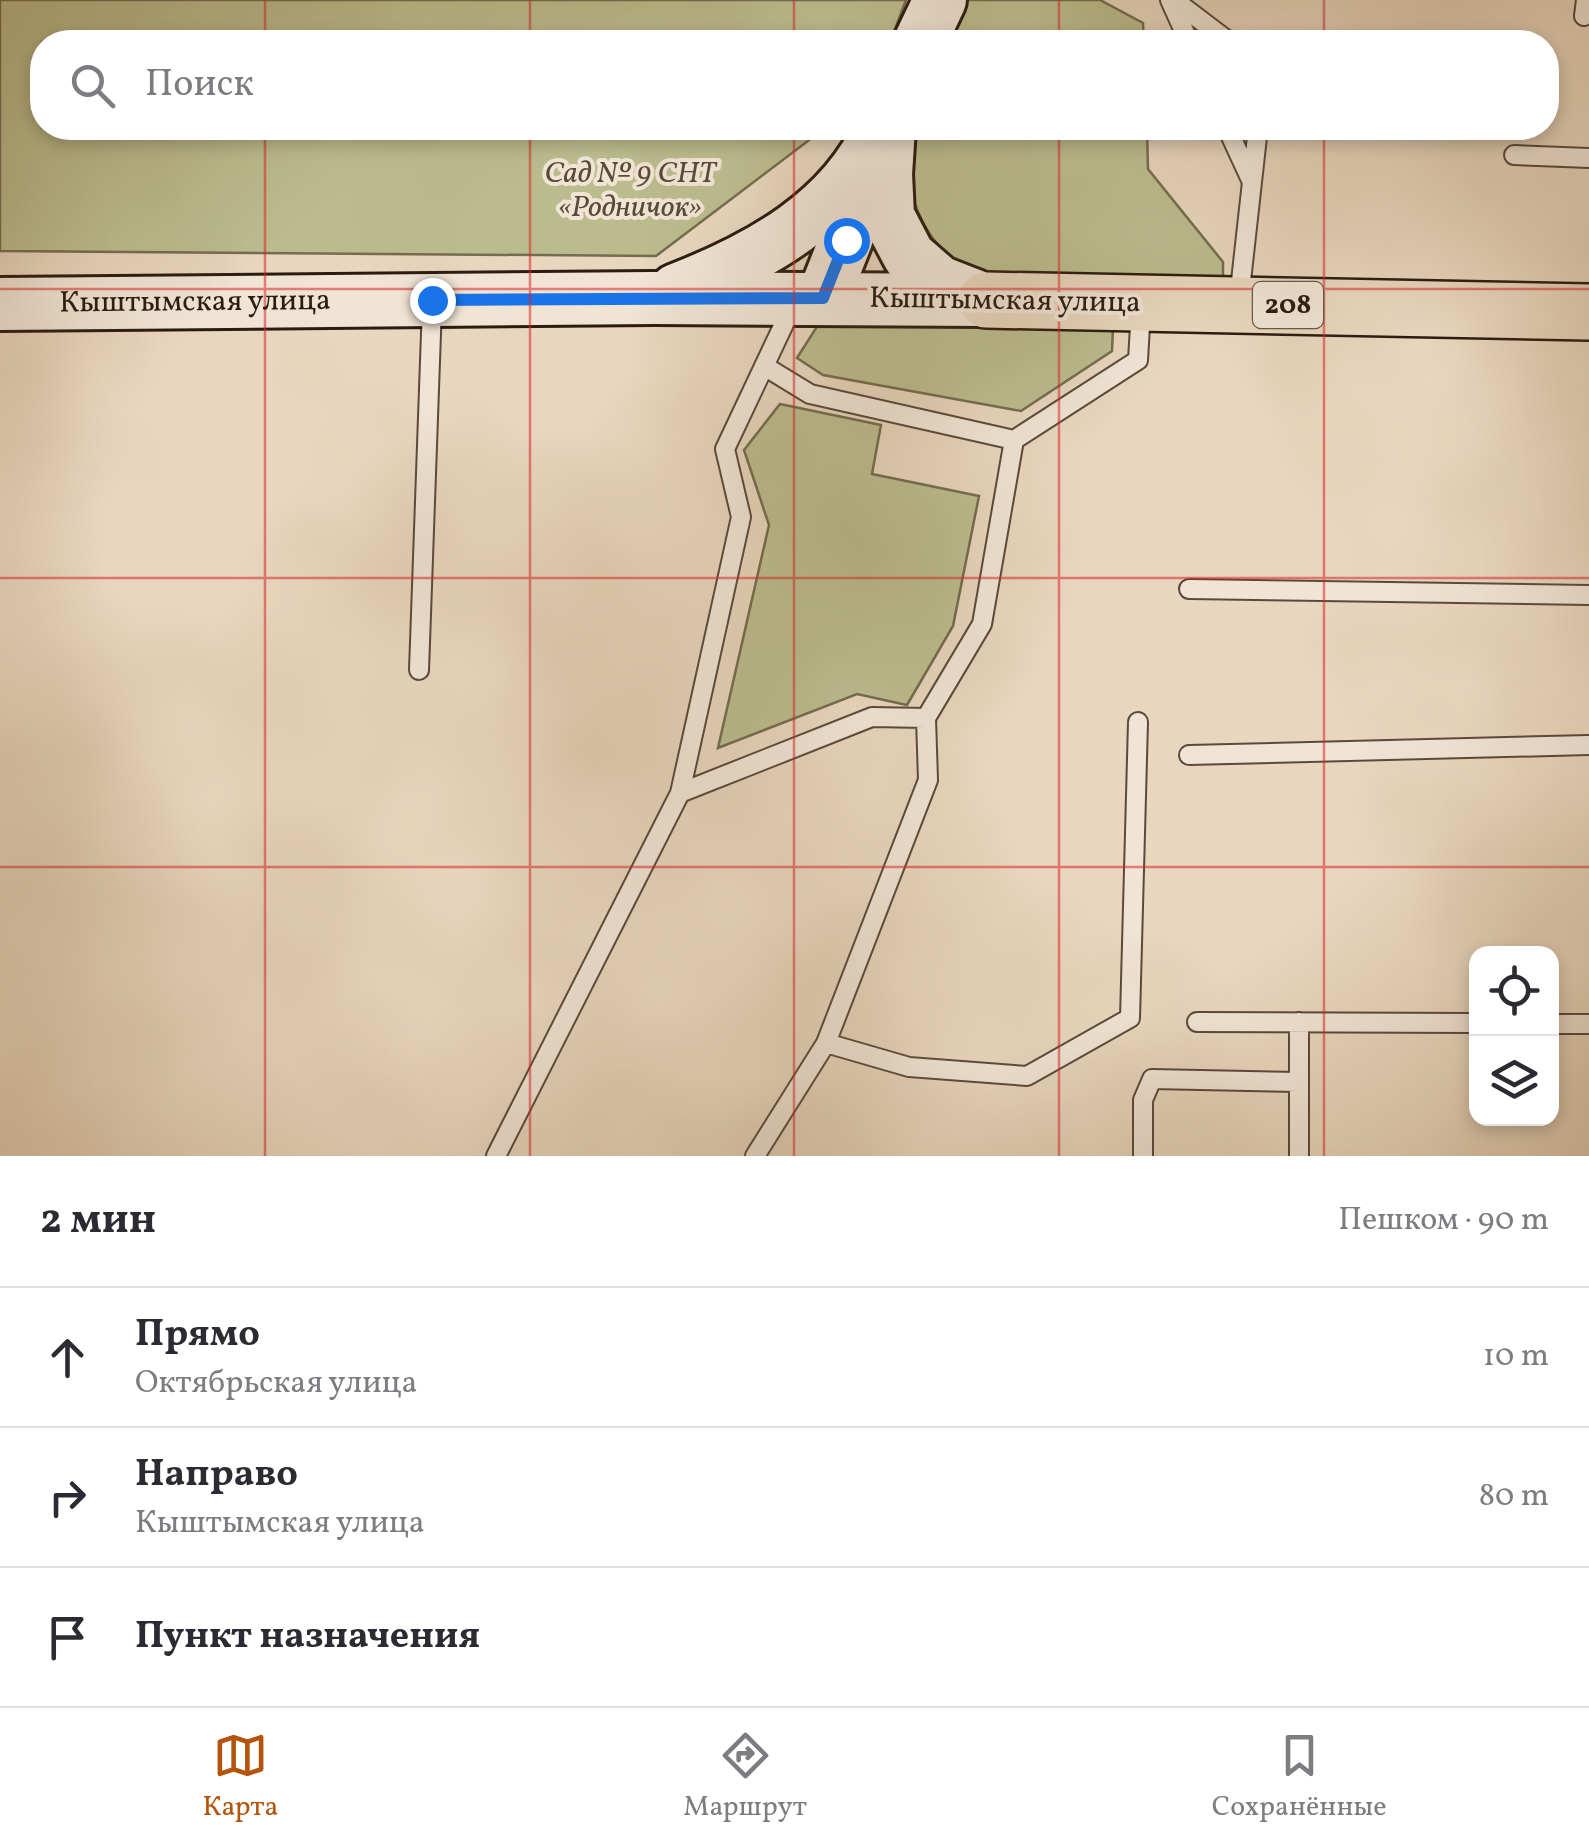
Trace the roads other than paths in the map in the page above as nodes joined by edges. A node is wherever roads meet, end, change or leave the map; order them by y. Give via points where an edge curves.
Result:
1 (940, 0) edge
2 (1172, 0) edge
3 (926, 30) edge
4 (1184, 30) edge
5 (1213, 30) edge
6 (876, 140) edge
7 (880, 140) edge
8 (885, 140) edge
9 (1232, 140) edge
10 (1256, 140) edge
11 (1514, 155) dead end
12 (1589, 158) edge
13 (1251, 181) junction
14 (1240, 282) junction
15 (654, 298) junction
16 (810, 298) junction
17 (432, 300) junction
18 (986, 300) junction
19 (0, 304) edge
20 (1141, 304) junction
21 (1589, 312) edge
22 (764, 366) junction
23 (1014, 440) junction
24 (1189, 589) dead end
25 (1589, 595) edge
26 (419, 670) dead end
27 (926, 718) junction
28 (1138, 722) dead end
29 (1589, 745) edge
30 (1189, 756) dead end
31 (680, 794) junction
32 (1197, 1022) dead end
33 (1299, 1022) junction
34 (1469, 1023) edge
35 (1559, 1024) edge
36 (1589, 1024) edge
37 (826, 1042) junction
38 (1299, 1082) junction
39 (496, 1156) edge
40 (755, 1156) edge
41 (1143, 1156) edge
42 (1299, 1156) edge

1 - 3 main road
2 - 4 lane
2 - 5 lane
6 - 15 main road via 842,189 801,225 716,274
7 - 16 main road via 846,240
8 - 18 main road via 888,216 909,256 939,282
9 - 13 lane
10 - 13 lane
11 - 12 lane
13 - 14 lane
14 - 20 main road, Кыштымская улица / 208
14 - 21 main road, Кыштымская улица / 208
15 - 16 main road, Кыштымская улица / 208
15 - 17 main road, Кыштымская улица / 208
16 - 18 main road, Кыштымская улица / 208
16 - 22 lane
17 - 19 main road, Кыштымская улица / 208
17 - 26 lane
18 - 20 main road, Кыштымская улица / 208
20 - 23 lane via 1138,360
22 - 23 lane via 810,394
22 - 31 lane via 725,449 741,516
23 - 27 lane via 982,624
24 - 25 lane
27 - 31 lane via 872,718
27 - 37 lane via 928,780
28 - 37 lane via 1130,1018 1027,1076 908,1067
29 - 30 lane
31 - 39 lane
32 - 33 lane
33 - 34 lane
33 - 38 lane
35 - 36 lane
37 - 40 lane
38 - 41 lane via 1152,1079 1143,1100
38 - 42 lane

